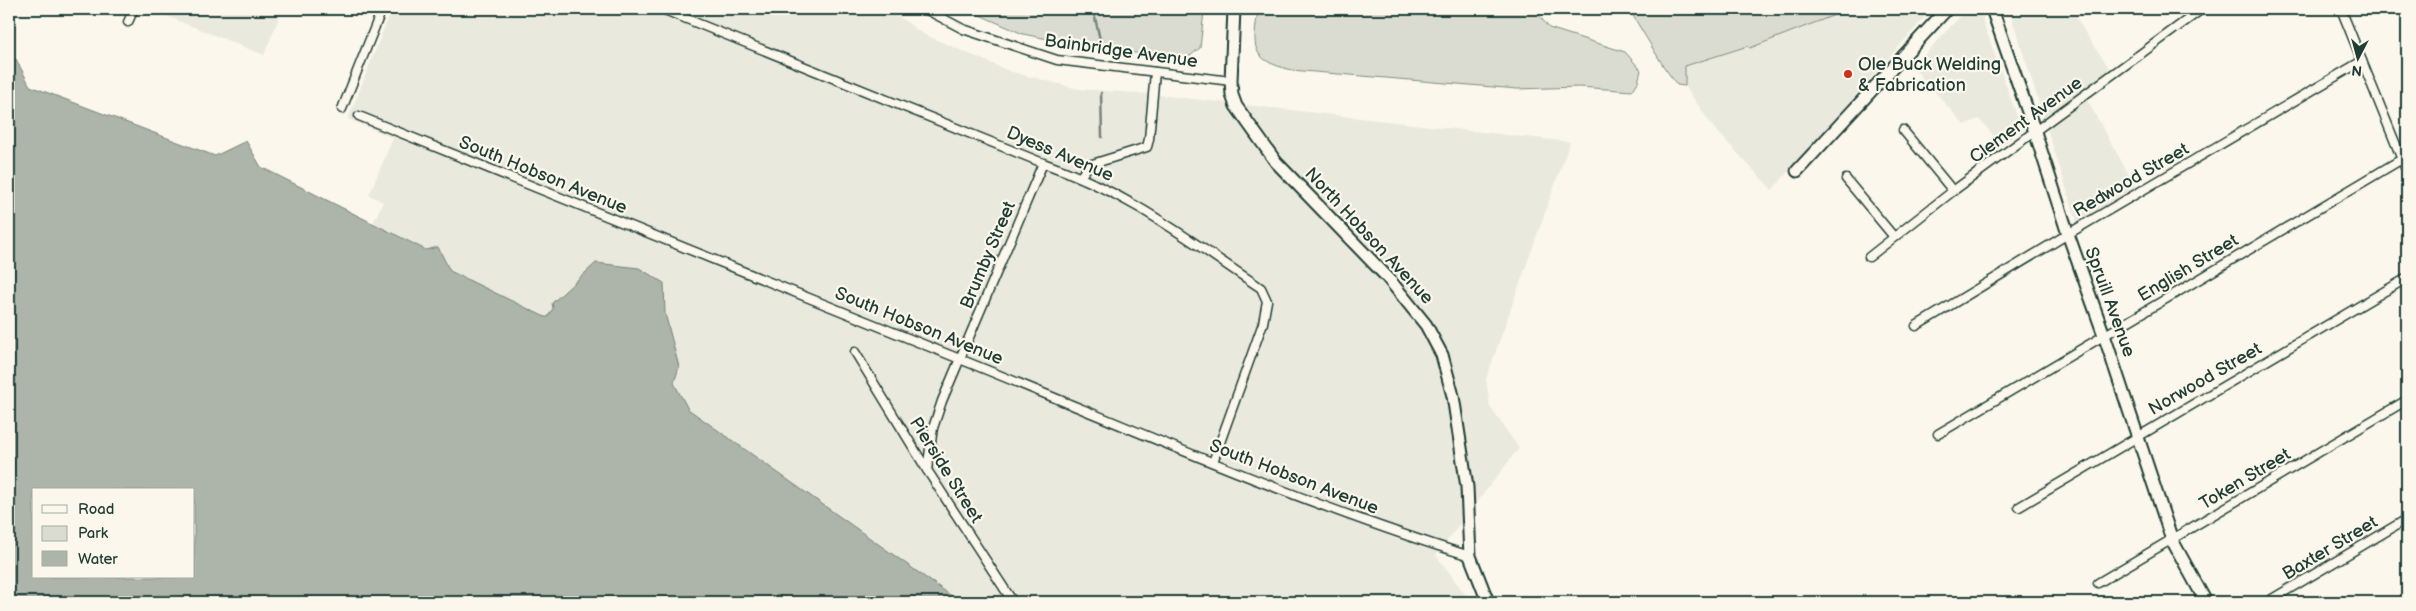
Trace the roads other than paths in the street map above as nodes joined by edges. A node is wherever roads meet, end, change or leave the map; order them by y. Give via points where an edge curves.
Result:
1 (134, 9) edge
2 (382, 9) edge
3 (662, 9) edge
4 (925, 9) edge
5 (1234, 9) edge
6 (1947, 9) edge
7 (1992, 9) edge
8 (2202, 9) edge
9 (2341, 9) edge
10 (128, 22) dead end
11 (2362, 61) junction
12 (1155, 72) junction
13 (1231, 81) junction
14 (342, 109) dead end
15 (359, 116) dead end
16 (1903, 130) dead end
17 (2035, 132) junction
18 (2402, 159) junction
19 (1043, 163) junction
20 (1797, 171) dead end
21 (2407, 172) edge
22 (1081, 176) junction
23 (1846, 179) dead end
24 (1953, 191) junction
25 (2068, 234) junction
26 (1894, 237) junction
27 (1869, 257) dead end
28 (2407, 278) edge
29 (1916, 326) dead end
30 (2104, 335) junction
31 (855, 352) dead end
32 (960, 359) junction
33 (2407, 400) edge
34 (1938, 434) dead end
35 (2138, 436) junction
36 (1213, 462) junction
37 (927, 470) junction
38 (2019, 507) dead end
39 (2407, 518) edge
40 (2172, 540) junction
41 (1470, 556) junction
42 (2098, 583) dead end
43 (1013, 602) edge
44 (1488, 602) edge
45 (2206, 602) edge
46 (2267, 602) edge

1 - 10 street
2 - 14 street
3 - 19 street, Dyess Avenue
4 - 12 street, Bainbridge Avenue via 963,29 1058,60
5 - 13 street, North Hobson Avenue
6 - 20 street
7 - 17 street, Spruill Avenue
8 - 17 street, Clement Avenue
9 - 11 street
11 - 18 street
11 - 25 street, Redwood Street
12 - 13 street, Bainbridge Avenue
12 - 22 street via 1150,140 1146,147 1089,165
13 - 41 street, North Hobson Avenue via 1236,106 1276,162 1388,278 1426,324 1442,355 1453,396 1467,487
15 - 32 street, South Hobson Avenue
16 - 24 street
17 - 24 street, Clement Avenue
17 - 25 street, Spruill Avenue
18 - 21 street
18 - 30 street, English Street
19 - 22 street, Dyess Avenue
19 - 32 street, Brumby Street
22 - 36 street, Dyess Avenue via 1130,200 1261,288 1267,301 1263,323
23 - 26 street
24 - 26 street, Clement Avenue
25 - 29 street, Redwood Street
25 - 30 street, Spruill Avenue
26 - 27 street, Clement Avenue
28 - 35 street, Norwood Street
30 - 34 street, English Street
30 - 35 street, Spruill Avenue
31 - 37 street, Pierside Street
32 - 36 street, South Hobson Avenue
32 - 37 street, Brumby Street via 933,428
33 - 40 street, Token Street
35 - 38 street, Norwood Street
35 - 40 street, Spruill Avenue
36 - 41 street, South Hobson Avenue via 1393,532
37 - 43 street, Pierside Street
39 - 46 street, Baxter Street
40 - 42 street, Token Street
40 - 45 street, Spruill Avenue
41 - 44 street, North Hobson Avenue

